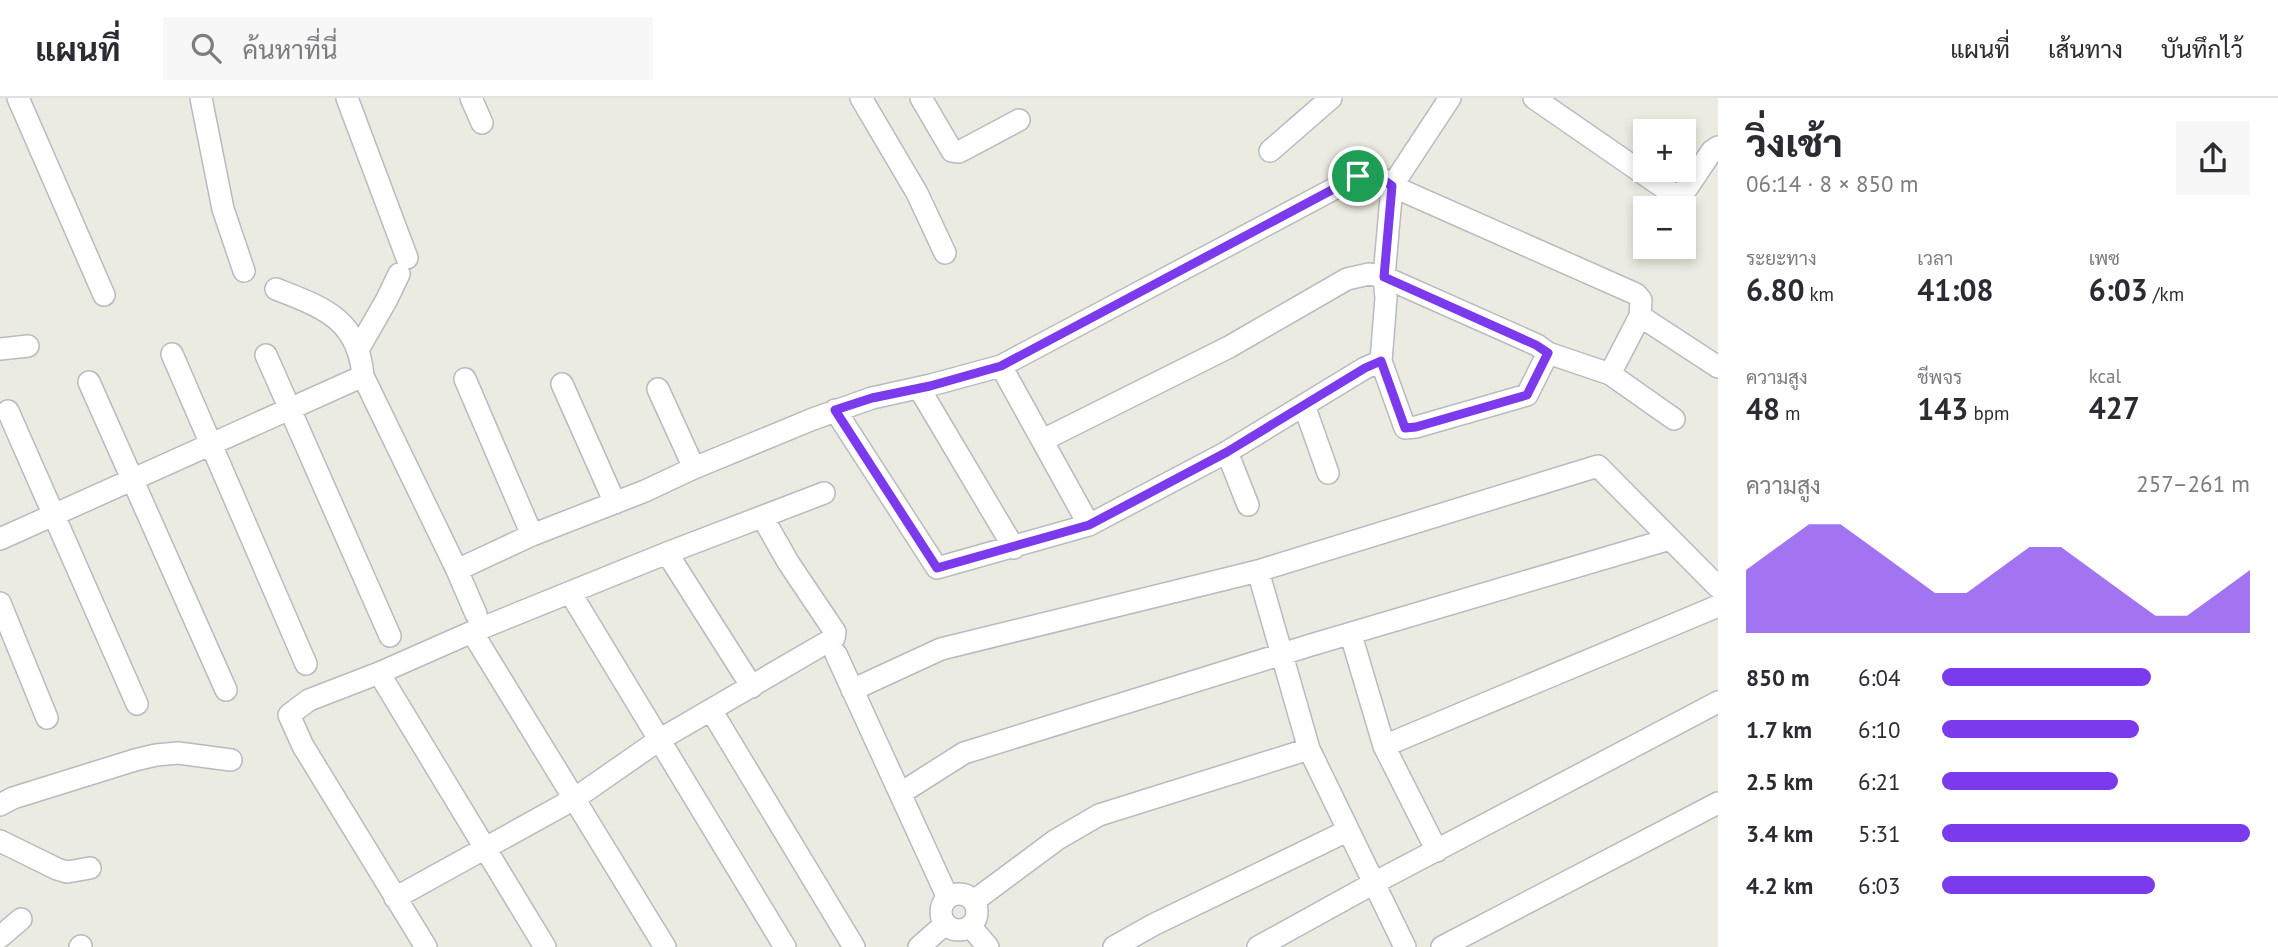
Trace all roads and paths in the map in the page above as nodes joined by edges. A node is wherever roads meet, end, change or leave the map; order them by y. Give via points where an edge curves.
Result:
1 (18, 98) edge
2 (201, 98) edge
3 (347, 98) edge
4 (471, 98) edge
5 (861, 98) edge
6 (921, 98) edge
7 (1331, 98) edge
8 (1450, 98) edge
9 (1534, 98) edge
10 (1019, 120) dead end
11 (482, 123) dead end
12 (1718, 148) edge
13 (1270, 151) dead end
14 (1392, 186) junction
15 (945, 253) dead end
16 (244, 271) dead end
17 (1384, 277) junction
18 (276, 289) dead end
19 (104, 295) dead end
20 (1640, 316) junction
21 (28, 346) dead end
22 (359, 348) junction
23 (0, 349) edge
24 (1548, 353) junction
25 (172, 354) dead end
26 (266, 355) dead end
27 (1381, 361) junction
28 (1001, 366) junction
29 (1718, 367) edge
30 (1610, 374) junction
31 (363, 376) junction
32 (465, 379) dead end
33 (89, 382) dead end
34 (562, 384) dead end
35 (919, 388) junction
36 (658, 389) dead end
37 (1304, 405) junction
38 (835, 410) junction
39 (8, 411) dead end
40 (289, 411) junction
41 (1674, 419) dead end
42 (1043, 440) junction
43 (212, 445) junction
44 (1227, 452) junction
45 (694, 468) junction
46 (1328, 473) dead end
47 (134, 480) junction
48 (824, 493) dead end
49 (615, 503) junction
50 (1248, 505) dead end
51 (54, 513) junction
52 (763, 518) junction
53 (1089, 525) junction
54 (532, 535) junction
55 (0, 539) edge
56 (1670, 539) junction
57 (1014, 548) junction
58 (667, 553) junction
59 (457, 570) junction
60 (1258, 571) junction
61 (1718, 587) edge
62 (571, 594) junction
63 (0, 603) edge
64 (1718, 606) edge
65 (474, 623) junction
66 (1350, 635) junction
67 (390, 636) dead end
68 (836, 654) dead end
69 (1281, 654) junction
70 (306, 664) dead end
71 (379, 673) junction
72 (752, 687) junction
73 (226, 690) dead end
74 (852, 690) junction
75 (1718, 702) edge
76 (137, 704) dead end
77 (711, 710) junction
78 (47, 718) dead end
79 (659, 740) junction
80 (1384, 746) junction
81 (1309, 749) junction
82 (231, 760) dead end
83 (901, 793) junction
84 (575, 799) junction
85 (1718, 803) edge
86 (0, 805) edge
87 (1347, 831) junction
88 (0, 841) edge
89 (485, 848) junction
90 (1437, 851) junction
91 (90, 868) dead end
92 (1374, 883) junction
93 (395, 898) junction
94 (948, 898) junction
95 (974, 901) junction
96 (21, 919) dead end
97 (945, 924) junction
98 (971, 927) junction
99 (0, 937) edge
100 (426, 947) edge
101 (545, 947) edge
102 (665, 947) edge
103 (785, 947) edge
104 (854, 947) edge
105 (919, 947) edge
106 (988, 947) edge
107 (1114, 947) edge
108 (1258, 947) edge
109 (1405, 947) edge
110 (1442, 947) edge

1 - 19 street
2 - 16 street via 223,209
3 - 22 street via 403,266
4 - 11 street
5 - 15 street via 917,193
6 - 10 street via 952,151 959,152
7 - 13 street
8 - 14 street
9 - 12 street via 1678,195
14 - 17 street
14 - 20 street via 1636,294 1641,300
14 - 28 street via 1378,176 1358,176
17 - 24 street
17 - 27 street
17 - 42 street via 1368,274 1348,279 1229,347
18 - 22 street via 317,305 342,324
20 - 29 street
20 - 30 street
21 - 23 street
22 - 31 street
24 - 27 street via 1527,395 1405,428
24 - 30 street
25 - 43 street
26 - 40 street
27 - 37 street
28 - 35 street
28 - 42 street
30 - 41 street
31 - 40 street
31 - 59 street
32 - 54 street
33 - 47 street
34 - 49 street
35 - 38 street
35 - 57 street
36 - 45 street
37 - 44 street
37 - 46 street
38 - 45 street
38 - 57 street via 937,568
39 - 51 street
40 - 43 street
40 - 67 street
42 - 53 street
43 - 47 street
43 - 70 street
44 - 50 street
44 - 53 street
45 - 49 street
47 - 51 street
47 - 73 street
48 - 52 street
49 - 54 street
51 - 55 street
51 - 76 street
52 - 58 street
52 - 72 street via 835,632 829,642
53 - 57 street
54 - 59 street
56 - 60 street via 1598,466
56 - 61 street
56 - 66 street
58 - 62 street
58 - 72 street
59 - 65 street
60 - 69 street
60 - 74 street via 941,649
62 - 65 street
62 - 79 street
63 - 78 street
64 - 80 street
65 - 71 street
65 - 84 street
66 - 69 street
66 - 80 street
68 - 74 street
69 - 81 street
69 - 83 street via 964,753
71 - 89 street
71 - 93 street via 309,700 289,715
72 - 77 street
74 - 83 street
75 - 90 street
77 - 79 street
77 - 104 street
79 - 84 street
79 - 103 street
80 - 90 street
81 - 87 street
81 - 95 street via 1099,815 1056,840
82 - 86 street via 156,755
83 - 94 street
84 - 89 street
84 - 102 street
85 - 110 street
87 - 92 street
87 - 107 street
88 - 91 street via 67,872
89 - 93 street
89 - 101 street
90 - 92 street
92 - 108 street
92 - 109 street
93 - 100 street
94 - 95 street via 962,894
94 - 97 street via 941,910
95 - 98 street via 978,915
96 - 99 street
97 - 98 street via 957,931
97 - 105 street
98 - 106 street

